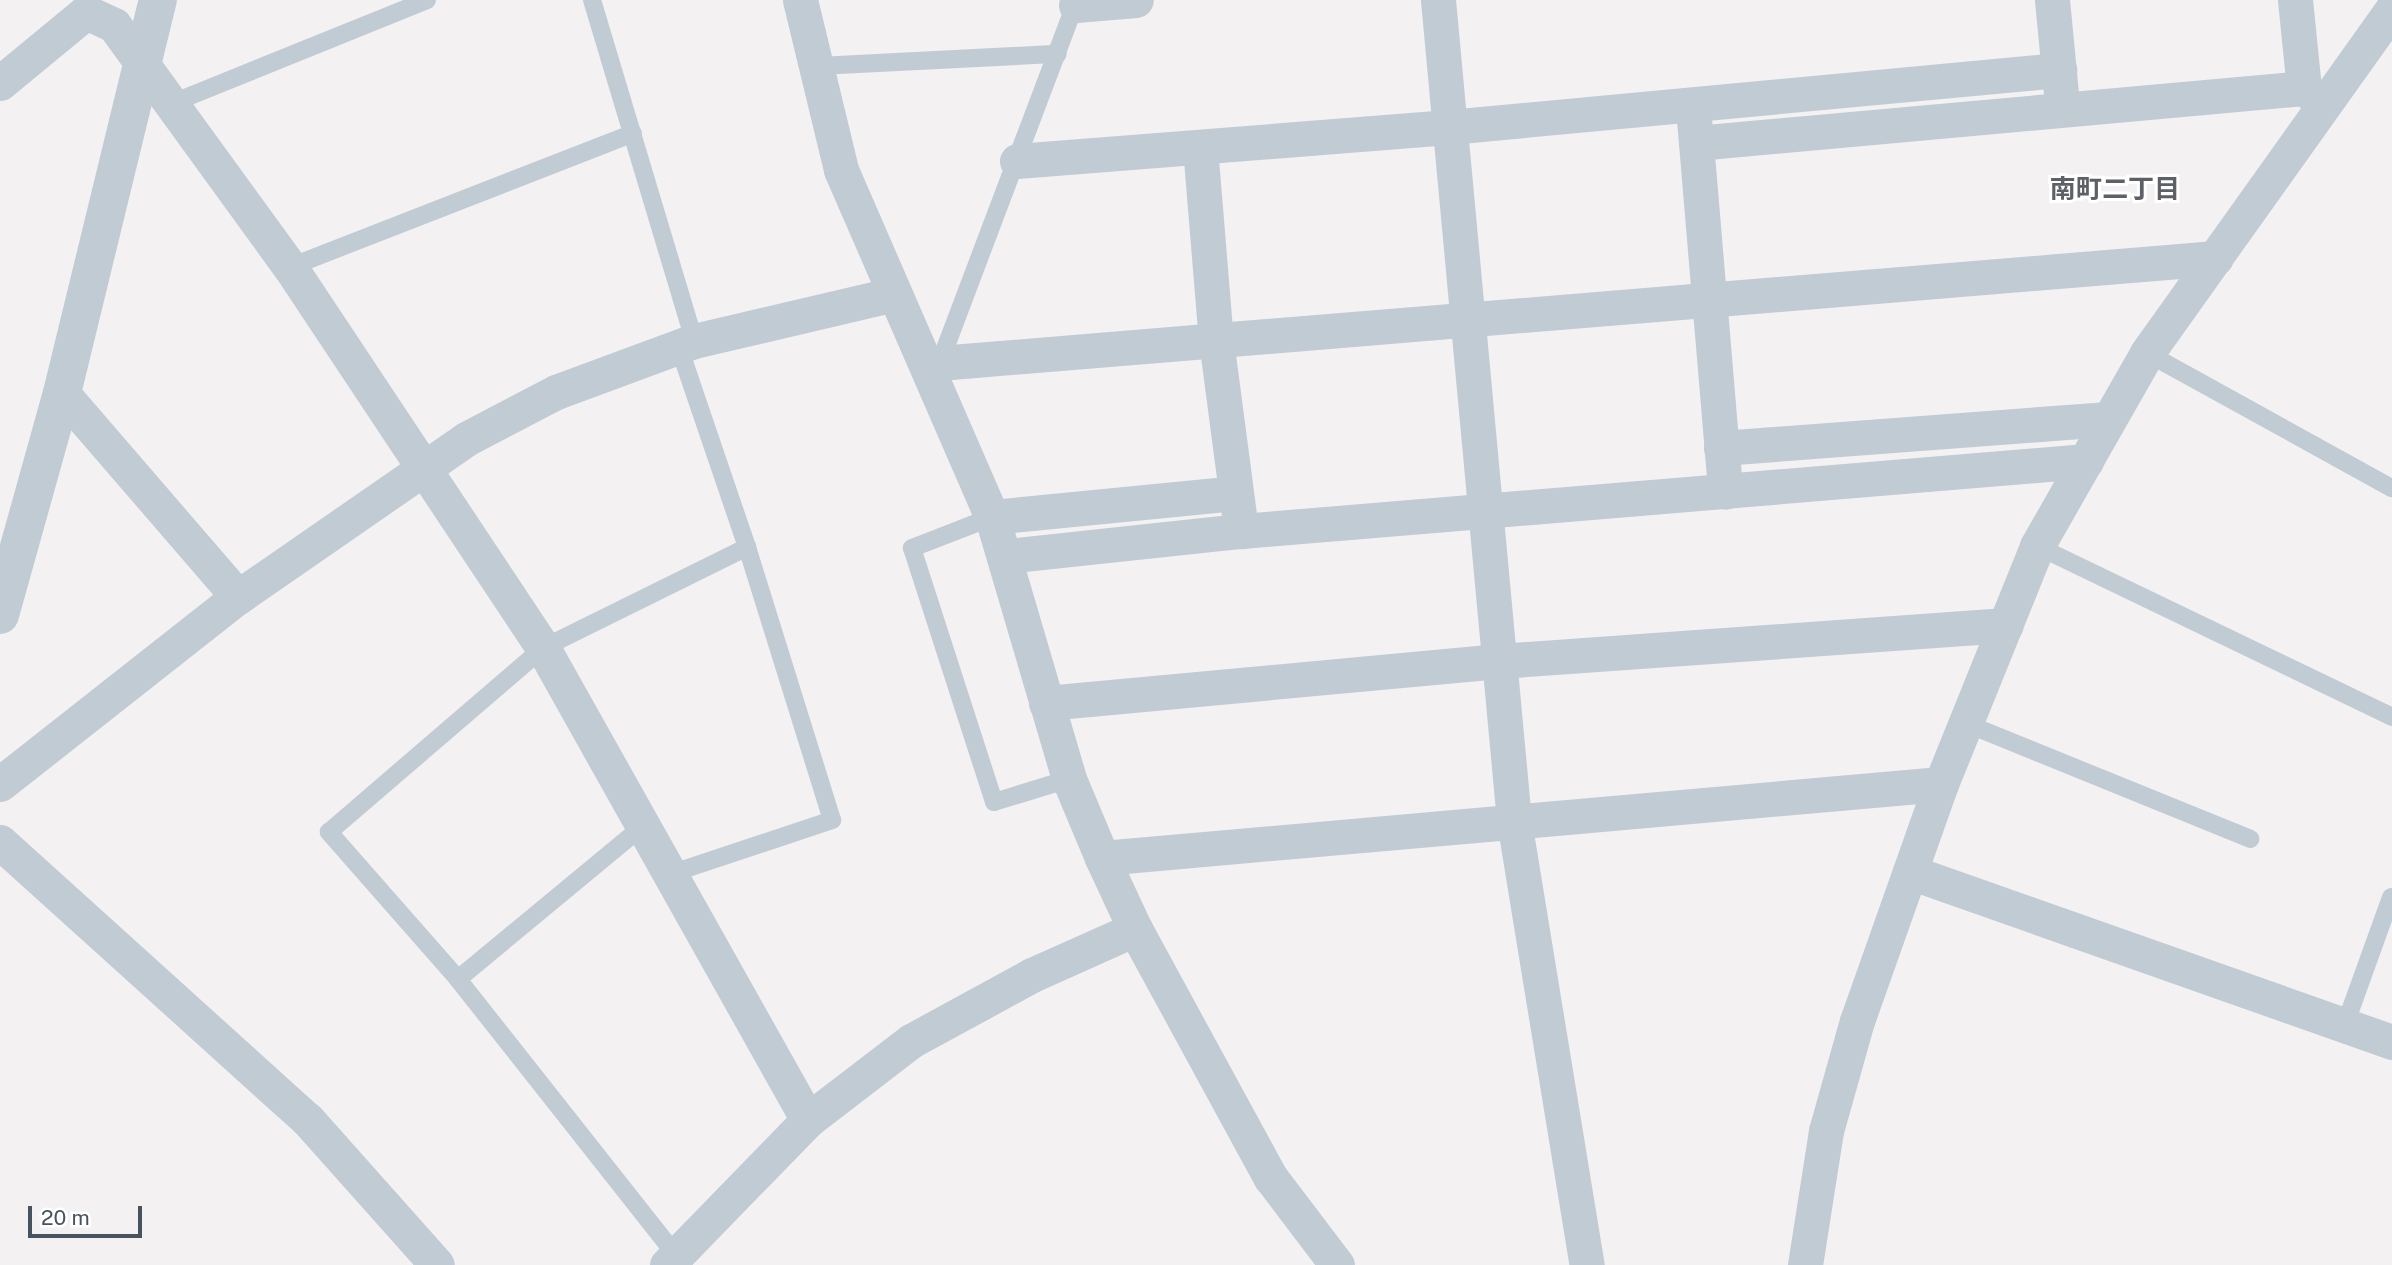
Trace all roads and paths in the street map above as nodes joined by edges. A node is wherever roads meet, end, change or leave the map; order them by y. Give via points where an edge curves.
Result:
1 (158, 0) edge
2 (427, 0) edge
3 (592, 0) edge
4 (800, 0) edge
5 (1136, 0) edge
6 (1438, 0) edge
7 (2052, 0) edge
8 (2295, 0) edge
9 (1077, 3) edge
10 (2392, 9) edge
11 (1058, 54) junction
12 (140, 61) junction
13 (818, 66) junction
14 (2059, 70) junction
15 (0, 83) edge
16 (2314, 97) junction
17 (170, 104) junction
18 (1693, 104) junction
19 (2063, 111) junction
20 (1449, 127) junction
21 (633, 133) junction
22 (1696, 143) junction
23 (1200, 147) junction
24 (1017, 161) junction
25 (2216, 258) junction
26 (290, 267) junction
27 (894, 295) junction
28 (1710, 299) junction
29 (1469, 319) junction
30 (1216, 340) junction
31 (687, 344) junction
32 (2147, 353) junction
33 (933, 363) junction
34 (62, 393) junction
35 (2109, 419) junction
36 (1721, 447) junction
37 (2086, 461) junction
38 (425, 467) junction
39 (2390, 483) edge
40 (1725, 492) junction
41 (1235, 493) junction
42 (1486, 513) junction
43 (992, 517) junction
44 (1241, 531) junction
45 (2038, 546) junction
46 (747, 547) junction
47 (1006, 556) junction
48 (238, 597) junction
49 (0, 615) edge
50 (2006, 625) junction
51 (543, 648) junction
52 (1499, 661) junction
53 (1046, 703) junction
54 (2392, 717) edge
55 (1965, 723) junction
56 (1069, 779) junction
57 (0, 784) edge
58 (1941, 784) junction
59 (1514, 821) junction
60 (642, 827) junction
61 (2250, 839) dead end
62 (0, 842) edge
63 (1102, 858) junction
64 (1910, 872) junction
65 (670, 873) junction
66 (2391, 897) edge
67 (1135, 929) junction
68 (458, 979) junction
69 (2345, 1026) junction
70 (2392, 1042) edge
71 (808, 1120) junction
72 (671, 1260) edge
73 (437, 1265) edge
74 (1337, 1265) edge
75 (1587, 1265) edge
76 (1805, 1265) edge

1 - 12 street
2 - 17 lane
3 - 21 lane
4 - 13 street
5 - 9 street
6 - 20 street
7 - 14 street
8 - 16 street
9 - 11 lane
10 - 16 street
11 - 13 lane
11 - 24 lane
12 - 15 street via 114,25 86,12
12 - 17 street
12 - 34 street
13 - 27 street via 841,170
14 - 18 street
14 - 19 street
16 - 19 street
16 - 25 street
17 - 26 street
18 - 20 street
18 - 22 street
19 - 22 street
20 - 23 street
20 - 29 street
21 - 26 lane
21 - 31 lane
22 - 28 street
23 - 24 street
23 - 30 street
24 - 33 lane
25 - 28 street
25 - 32 street
26 - 38 street
27 - 31 street
27 - 33 street
28 - 29 street
28 - 36 street
29 - 30 street
29 - 42 street
30 - 33 street
30 - 41 street
31 - 38 street via 556,392 466,439
31 - 46 lane
32 - 35 street
32 - 39 lane
33 - 43 street
34 - 48 street
34 - 49 street
35 - 36 street
35 - 37 street
36 - 40 street
37 - 40 street
37 - 45 street
38 - 48 street
38 - 51 street
40 - 42 street
41 - 43 street
41 - 44 street
42 - 44 street
42 - 52 street
43 - 47 street
43 - 56 lane via 912,548 994,802
44 - 47 street
45 - 50 street
45 - 54 lane
46 - 51 lane
46 - 65 lane via 832,820
47 - 53 street
48 - 57 street
50 - 52 street
50 - 55 street
51 - 60 street
51 - 68 lane via 329,832
52 - 53 street
52 - 59 street
53 - 56 street
55 - 58 street
55 - 61 lane
56 - 63 street
58 - 59 street
58 - 64 street
59 - 63 street
59 - 75 street
60 - 65 street
60 - 68 lane
62 - 73 street via 306,1119
63 - 67 street
64 - 69 street
64 - 76 street via 1857,1021 1826,1131
65 - 71 street
66 - 69 lane
67 - 71 street via 964,1010 911,1041
67 - 74 street via 1271,1178
68 - 72 lane
69 - 70 street
71 - 72 street

